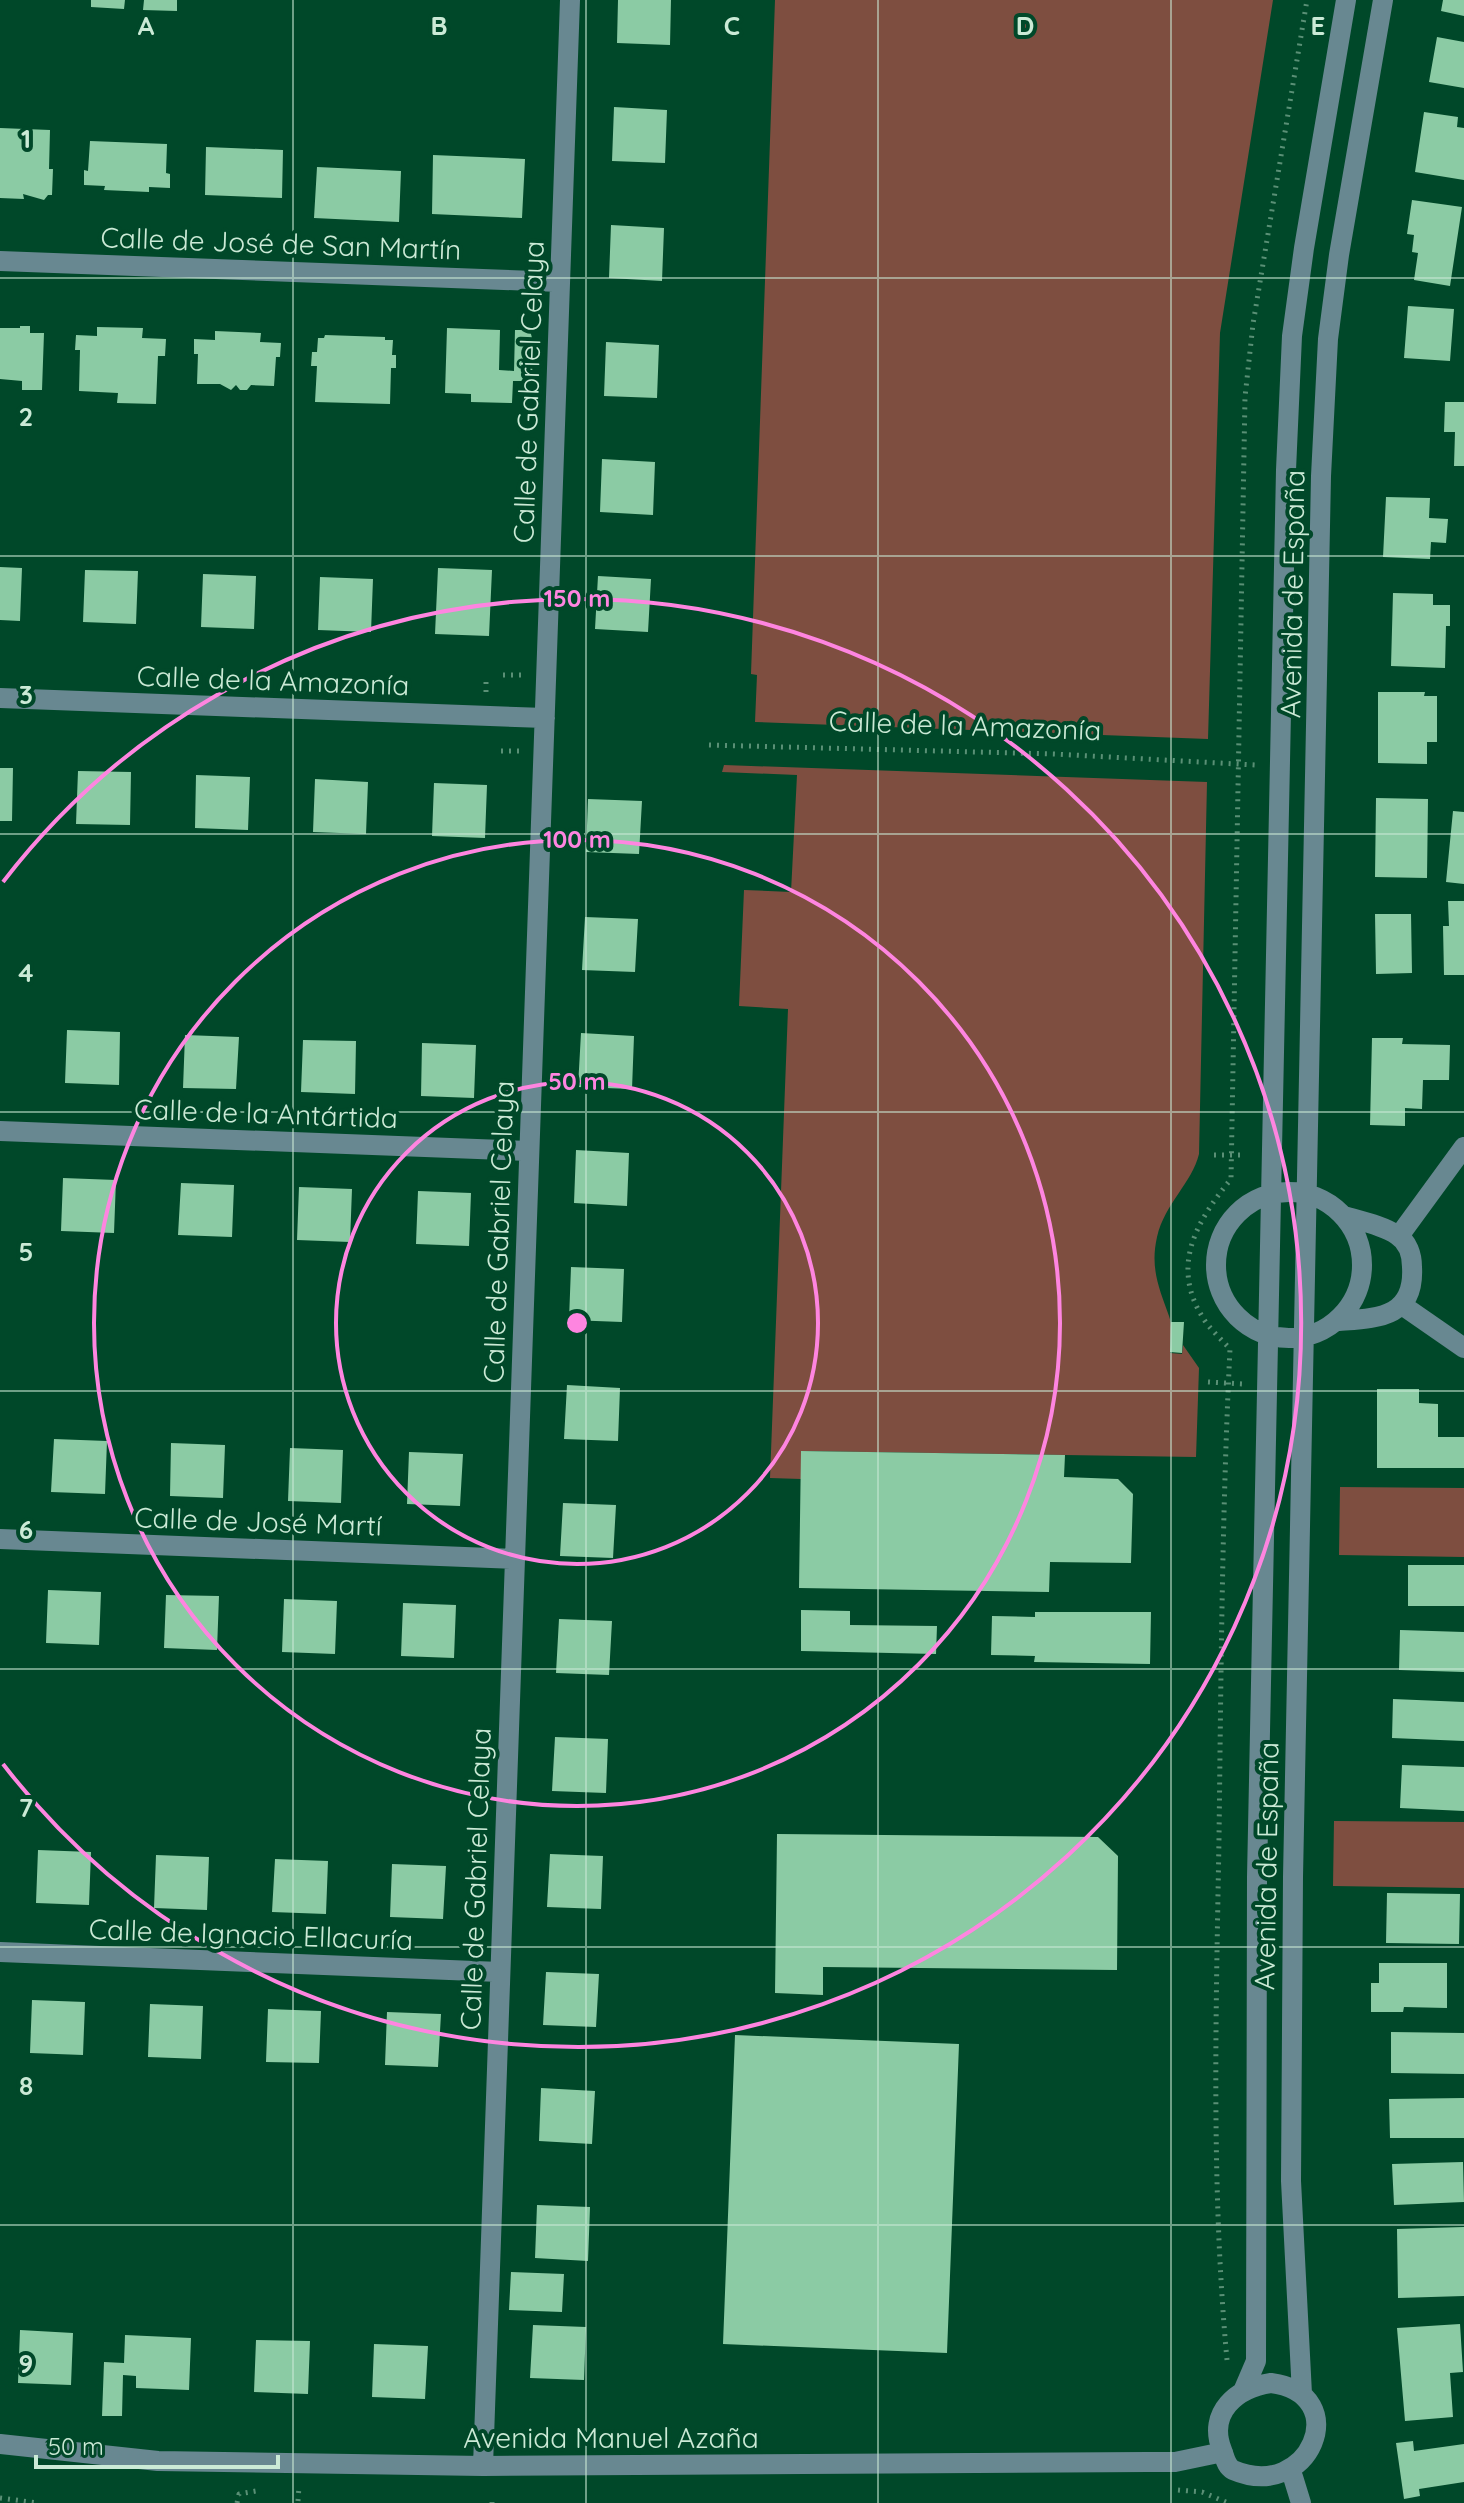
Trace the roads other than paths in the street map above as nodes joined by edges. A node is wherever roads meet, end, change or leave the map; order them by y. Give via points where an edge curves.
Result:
1 (570, 0) edge
2 (1346, 0) edge
3 (1383, 0) edge
4 (0, 261) edge
5 (560, 282) junction
6 (0, 698) edge
7 (545, 718) junction
8 (0, 1131) edge
9 (1464, 1147) edge
10 (529, 1151) junction
11 (1271, 1192) junction
12 (1306, 1193) junction
13 (1344, 1216) junction
14 (1399, 1236) junction
15 (1402, 1305) junction
16 (1339, 1321) junction
17 (1268, 1337) junction
18 (1303, 1339) junction
19 (1464, 1348) edge
20 (0, 1539) edge
21 (515, 1559) junction
22 (0, 1952) edge
23 (500, 1972) junction
24 (1244, 2389) junction
25 (1302, 2394) junction
26 (0, 2444) edge
27 (1223, 2452) junction
28 (483, 2466) junction
29 (1293, 2477) junction
30 (1301, 2503) edge

1 - 5 street, Calle de Gabriel Celaya
2 - 11 street, Avenida de España via 1292,336
3 - 12 street, Avenida de España via 1328,339
4 - 5 street, Calle de José de San Martín
5 - 7 street, Calle de Gabriel Celaya
6 - 7 street, Calle de la Amazonía
7 - 10 street, Calle de Gabriel Celaya
8 - 10 street, Calle de la Antártida
9 - 14 street
10 - 21 street, Calle de Gabriel Celaya
11 - 12 street
11 - 17 street, Avenida de España
11 - 17 street via 1243,1208 1225,1229 1216,1253 1216,1279 1229,1308
12 - 13 street
12 - 18 street, Avenida de España
13 - 14 street
13 - 16 street via 1357,1236 1361,1281
14 - 15 street via 1412,1258 1411,1285
15 - 16 street via 1377,1318
15 - 19 street
16 - 18 street
17 - 18 street
17 - 24 street, Avenida de España via 1257,1877 1256,2361
18 - 25 street, Avenida de España via 1291,2181
20 - 21 street, Calle de José Martí
21 - 23 street, Calle de Gabriel Celaya
22 - 23 street, Calle de Ignacio Ellacuría
23 - 28 street, Calle de Gabriel Celaya
24 - 25 street via 1271,2383
24 - 27 street via 1219,2421
25 - 29 street via 1311,2405 1315,2437
26 - 28 street, Avenida Manuel Azaña via 158,2461
27 - 28 street, Avenida Manuel Azaña via 1175,2462
27 - 29 street via 1228,2468 1251,2481
29 - 30 street

